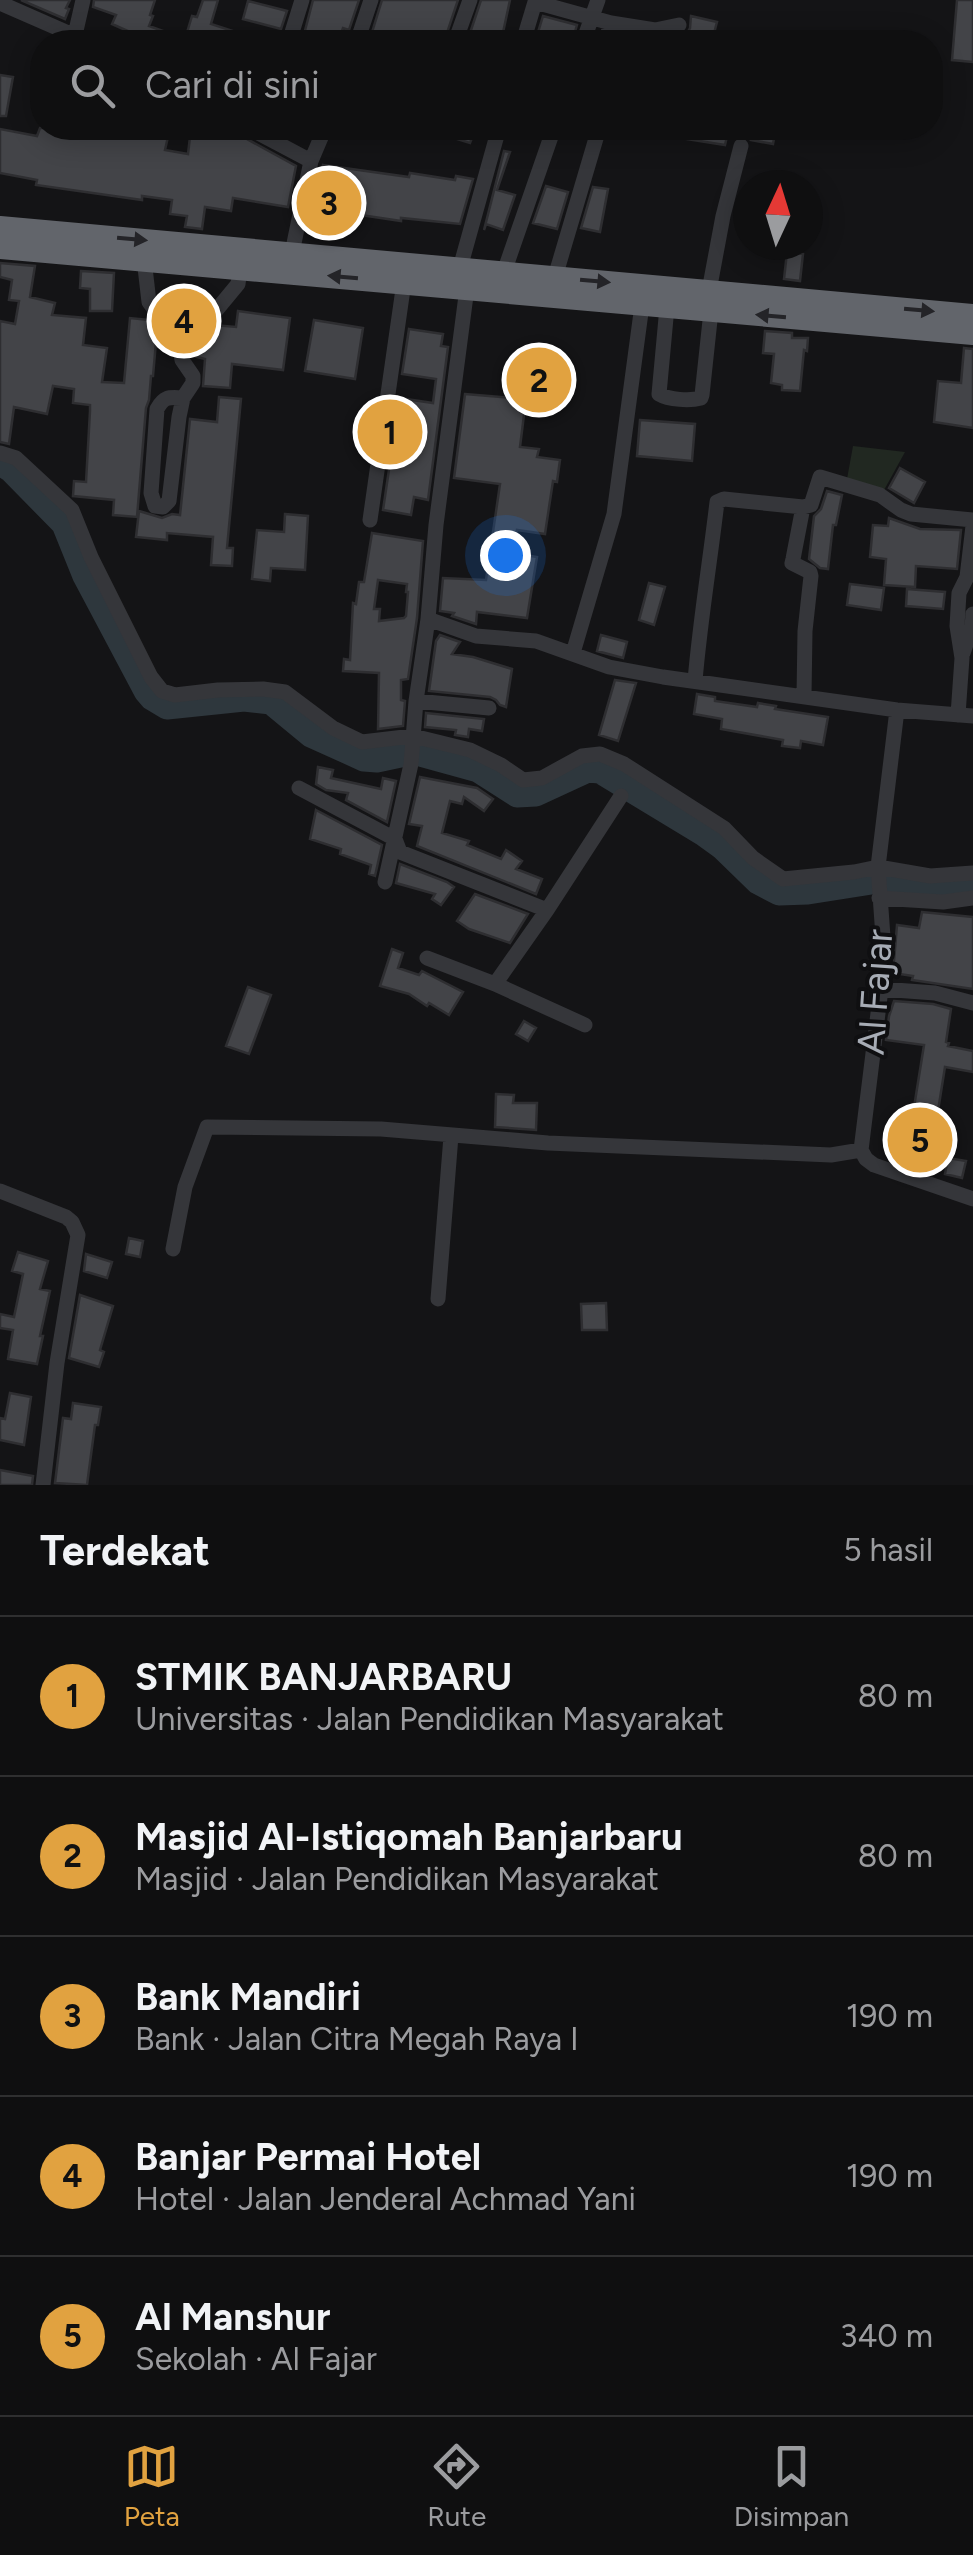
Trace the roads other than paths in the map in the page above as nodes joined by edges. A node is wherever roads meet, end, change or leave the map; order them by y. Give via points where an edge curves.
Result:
1 (84, 0) edge
2 (302, 0) edge
3 (371, 0) edge
4 (470, 0) edge
5 (598, 0) edge
6 (0, 3) edge
7 (592, 18) junction
8 (610, 23) junction
9 (679, 26) dead end
10 (62, 30) edge
11 (82, 30) edge
12 (293, 30) edge
13 (361, 30) edge
14 (459, 30) edge
15 (526, 30) edge
16 (588, 30) edge
17 (608, 30) edge
18 (275, 140) edge
19 (320, 140) edge
20 (496, 140) edge
21 (550, 140) edge
22 (596, 140) edge
23 (741, 146) dead end
24 (312, 161) junction
25 (0, 227) edge
26 (90, 245) junction
27 (0, 248) edge
28 (292, 253) junction
29 (144, 260) junction
30 (240, 268) junction
31 (504, 272) junction
32 (556, 277) junction
33 (463, 278) junction
34 (404, 282) junction
35 (710, 301) junction
36 (642, 304) junction
37 (667, 307) junction
38 (181, 312) junction
39 (971, 324) edge
40 (183, 398) junction
41 (0, 452) edge
42 (804, 508) junction
43 (370, 520) dead end
44 (973, 523) edge
45 (970, 584) edge
46 (973, 614) edge
47 (428, 619) junction
48 (572, 653) junction
49 (962, 658) junction
50 (694, 681) junction
51 (804, 696) junction
52 (416, 700) junction
53 (490, 708) dead end
54 (897, 710) junction
55 (966, 716) edge
56 (413, 738) junction
57 (299, 788) dead end
58 (620, 796) dead end
59 (395, 839) junction
60 (878, 868) junction
61 (973, 873) edge
62 (385, 882) dead end
63 (879, 895) junction
64 (973, 898) edge
65 (547, 910) junction
66 (426, 958) dead end
67 (495, 984) junction
68 (881, 989) junction
69 (973, 1003) edge
70 (585, 1024) dead end
71 (451, 1136) junction
72 (861, 1150) junction
73 (0, 1191) edge
74 (973, 1200) edge
75 (174, 1249) dead end
76 (438, 1299) dead end
77 (44, 1485) edge

1 - 11 street
2 - 12 street
3 - 13 street
4 - 14 street
5 - 7 street
6 - 10 street
7 - 8 street
7 - 15 street via 534,2
7 - 16 street
8 - 9 street via 655,30
8 - 17 street
18 - 24 street
19 - 24 street
20 - 33 street
21 - 31 street
22 - 32 street
23 - 35 street
24 - 28 street
25 - 26 highway
26 - 27 highway
26 -> 28 highway
26 - 29 highway
28 - 33 highway
29 - 30 highway
29 - 38 street via 152,308
34 -> 30 highway
30 - 38 street via 238,284 214,313
31 - 32 highway
31 - 33 highway
32 -> 35 highway
33 - 34 highway
33 - 36 highway
33 - 47 street
34 - 43 street
35 - 37 highway
35 - 37 street via 702,395 696,400 660,394
35 - 39 highway
36 - 37 highway
36 - 48 street via 614,514
38 - 40 street via 182,360 194,382
40 - 40 street via 169,501 155,506 158,410 167,397
41 - 56 street via 16,458 72,510 162,690 176,696 285,692 362,742
42 - 44 street via 820,477 880,494 911,514
42 - 50 street via 718,502
42 - 51 street via 792,564 811,576
44 - 45 street
45 - 49 street via 960,593
46 - 49 street
47 - 48 street via 476,636 536,641
47 - 52 street
48 - 50 street via 609,667
49 - 55 street
50 - 51 street
51 - 54 street
52 - 53 street
52 - 56 street
54 - 55 street
54 - 60 street, Al Fajar
56 - 59 street
56 - 60 street via 470,750 523,780 600,754 724,828 783,879
57 - 59 street
58 - 65 street
59 - 62 street
59 - 65 street via 400,852
60 - 61 street via 930,876
60 - 63 street, Al Fajar
63 - 64 street
63 - 68 street, Al Fajar
65 - 67 street
66 - 67 street
67 - 70 street
68 - 69 street
68 - 72 street, Al Fajar
71 - 72 street via 832,1155
71 - 75 street via 207,1127 184,1187
71 - 76 street
72 - 74 street via 874,1165
73 - 77 street via 66,1218 78,1235

